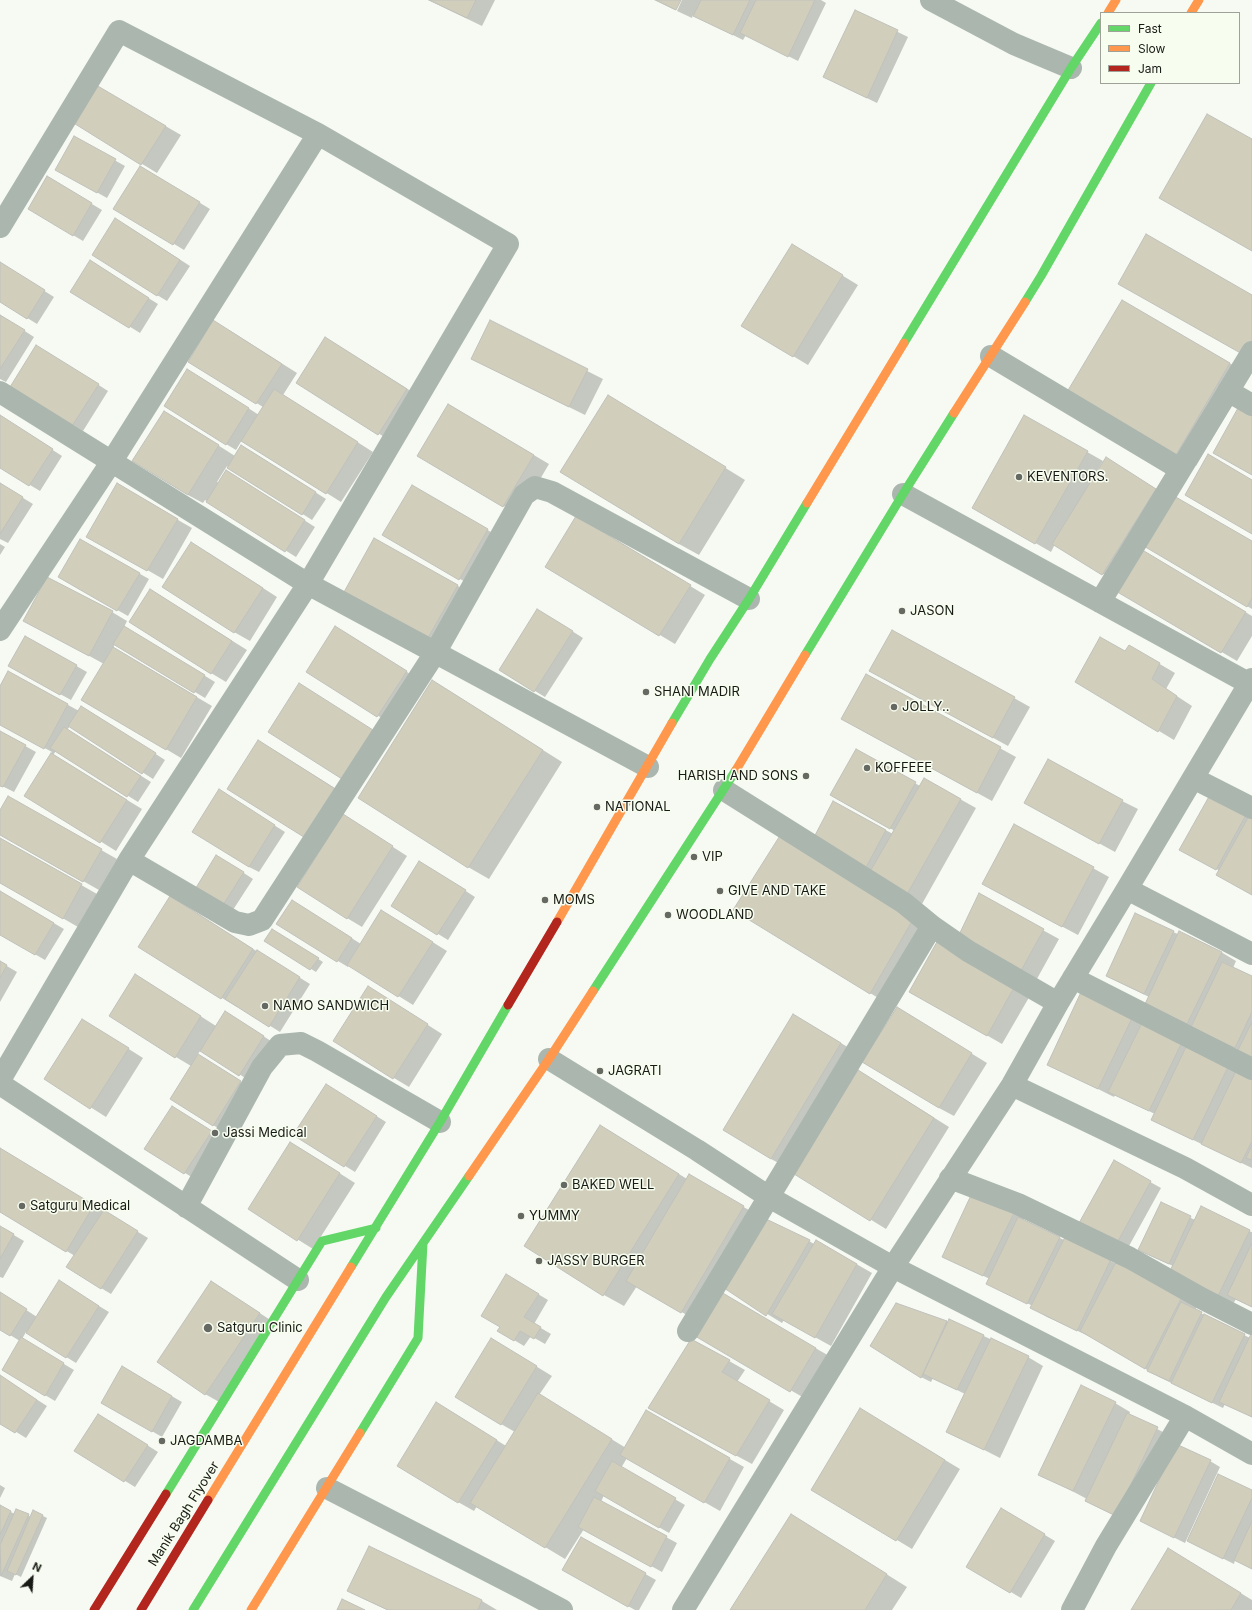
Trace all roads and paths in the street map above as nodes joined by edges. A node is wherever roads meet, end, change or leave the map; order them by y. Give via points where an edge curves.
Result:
1 (931, 0) edge
2 (1116, 0) edge
3 (1199, 0) edge
4 (1109, 12) edge
5 (1192, 12) edge
6 (1100, 25) edge
7 (1072, 68) junction
8 (1150, 84) edge
9 (318, 134) junction
10 (0, 227) edge
11 (1252, 352) edge
12 (991, 356) junction
13 (1228, 391) junction
14 (0, 392) edge
15 (1252, 405) edge
16 (112, 461) junction
17 (1180, 469) junction
18 (903, 494) junction
19 (308, 584) junction
20 (749, 599) junction
21 (1100, 602) junction
22 (0, 630) edge
23 (435, 653) junction
24 (1251, 682) edge
25 (648, 767) junction
26 (1194, 778) junction
27 (724, 790) junction
28 (1252, 808) edge
29 (129, 860) junction
30 (1127, 889) junction
31 (932, 926) junction
32 (1252, 954) edge
33 (1073, 978) junction
34 (1058, 1003) junction
35 (549, 1059) junction
36 (1252, 1069) edge
37 (0, 1080) edge
38 (0, 1084) edge
39 (1012, 1085) junction
40 (440, 1122) junction
41 (950, 1178) junction
42 (769, 1197) junction
43 (1252, 1205) edge
44 (186, 1207) junction
45 (376, 1228) junction
46 (423, 1243) junction
47 (893, 1267) junction
48 (298, 1280) junction
49 (1252, 1324) edge
50 (688, 1331) dead end
51 (1185, 1416) junction
52 (1252, 1454) edge
53 (326, 1488) junction
54 (94, 1610) edge
55 (141, 1610) edge
56 (193, 1610) edge
57 (251, 1610) edge
58 (562, 1610) edge
59 (684, 1610) edge
60 (1072, 1610) edge

1 - 7 street via 1014,44
2 - 4 main road
3 - 5 main road
6 - 7 main road, Manik Bagh Flyover
7 - 20 main road, Manik Bagh Flyover
8 - 12 main road via 1041,276
9 - 10 street via 119,31
9 - 16 street
9 - 19 street via 508,244
11 - 13 street
12 - 17 street
12 - 18 main road
13 - 15 street
13 - 17 street
14 - 16 street
16 - 19 street
16 - 22 street
17 - 21 street
18 - 21 street
18 - 27 main road
19 - 23 street
19 - 29 street
20 - 23 street via 552,492 535,487 524,495
20 - 25 main road, Manik Bagh Flyover via 710,659
21 - 24 street
23 - 25 street
23 - 29 street via 262,920 249,925 235,922
24 - 26 street
25 - 40 main road, Manik Bagh Flyover
26 - 28 street
26 - 30 street
27 - 31 street via 904,903
27 - 35 main road
29 - 37 street
30 - 32 street
30 - 33 street
31 - 34 street via 968,951
31 - 42 street
33 - 34 street
33 - 36 street
34 - 39 street
35 - 42 street
35 - 46 main road
38 - 44 street
39 - 41 street
39 - 43 street via 1185,1168
40 - 44 street via 301,1043 280,1045 262,1067
40 - 45 main road, Manik Bagh Flyover
41 - 47 street
41 - 49 street via 1018,1204 1130,1258
42 - 47 street
42 - 50 street
44 - 48 street
45 - 48 main road via 322,1241
45 - 55 main road, Manik Bagh Flyover
46 - 53 main road via 418,1338
46 - 56 main road via 386,1297
47 - 51 street
47 - 59 street
48 - 54 main road
51 - 52 street
51 - 60 street via 1106,1546
53 - 57 main road
53 - 58 street

